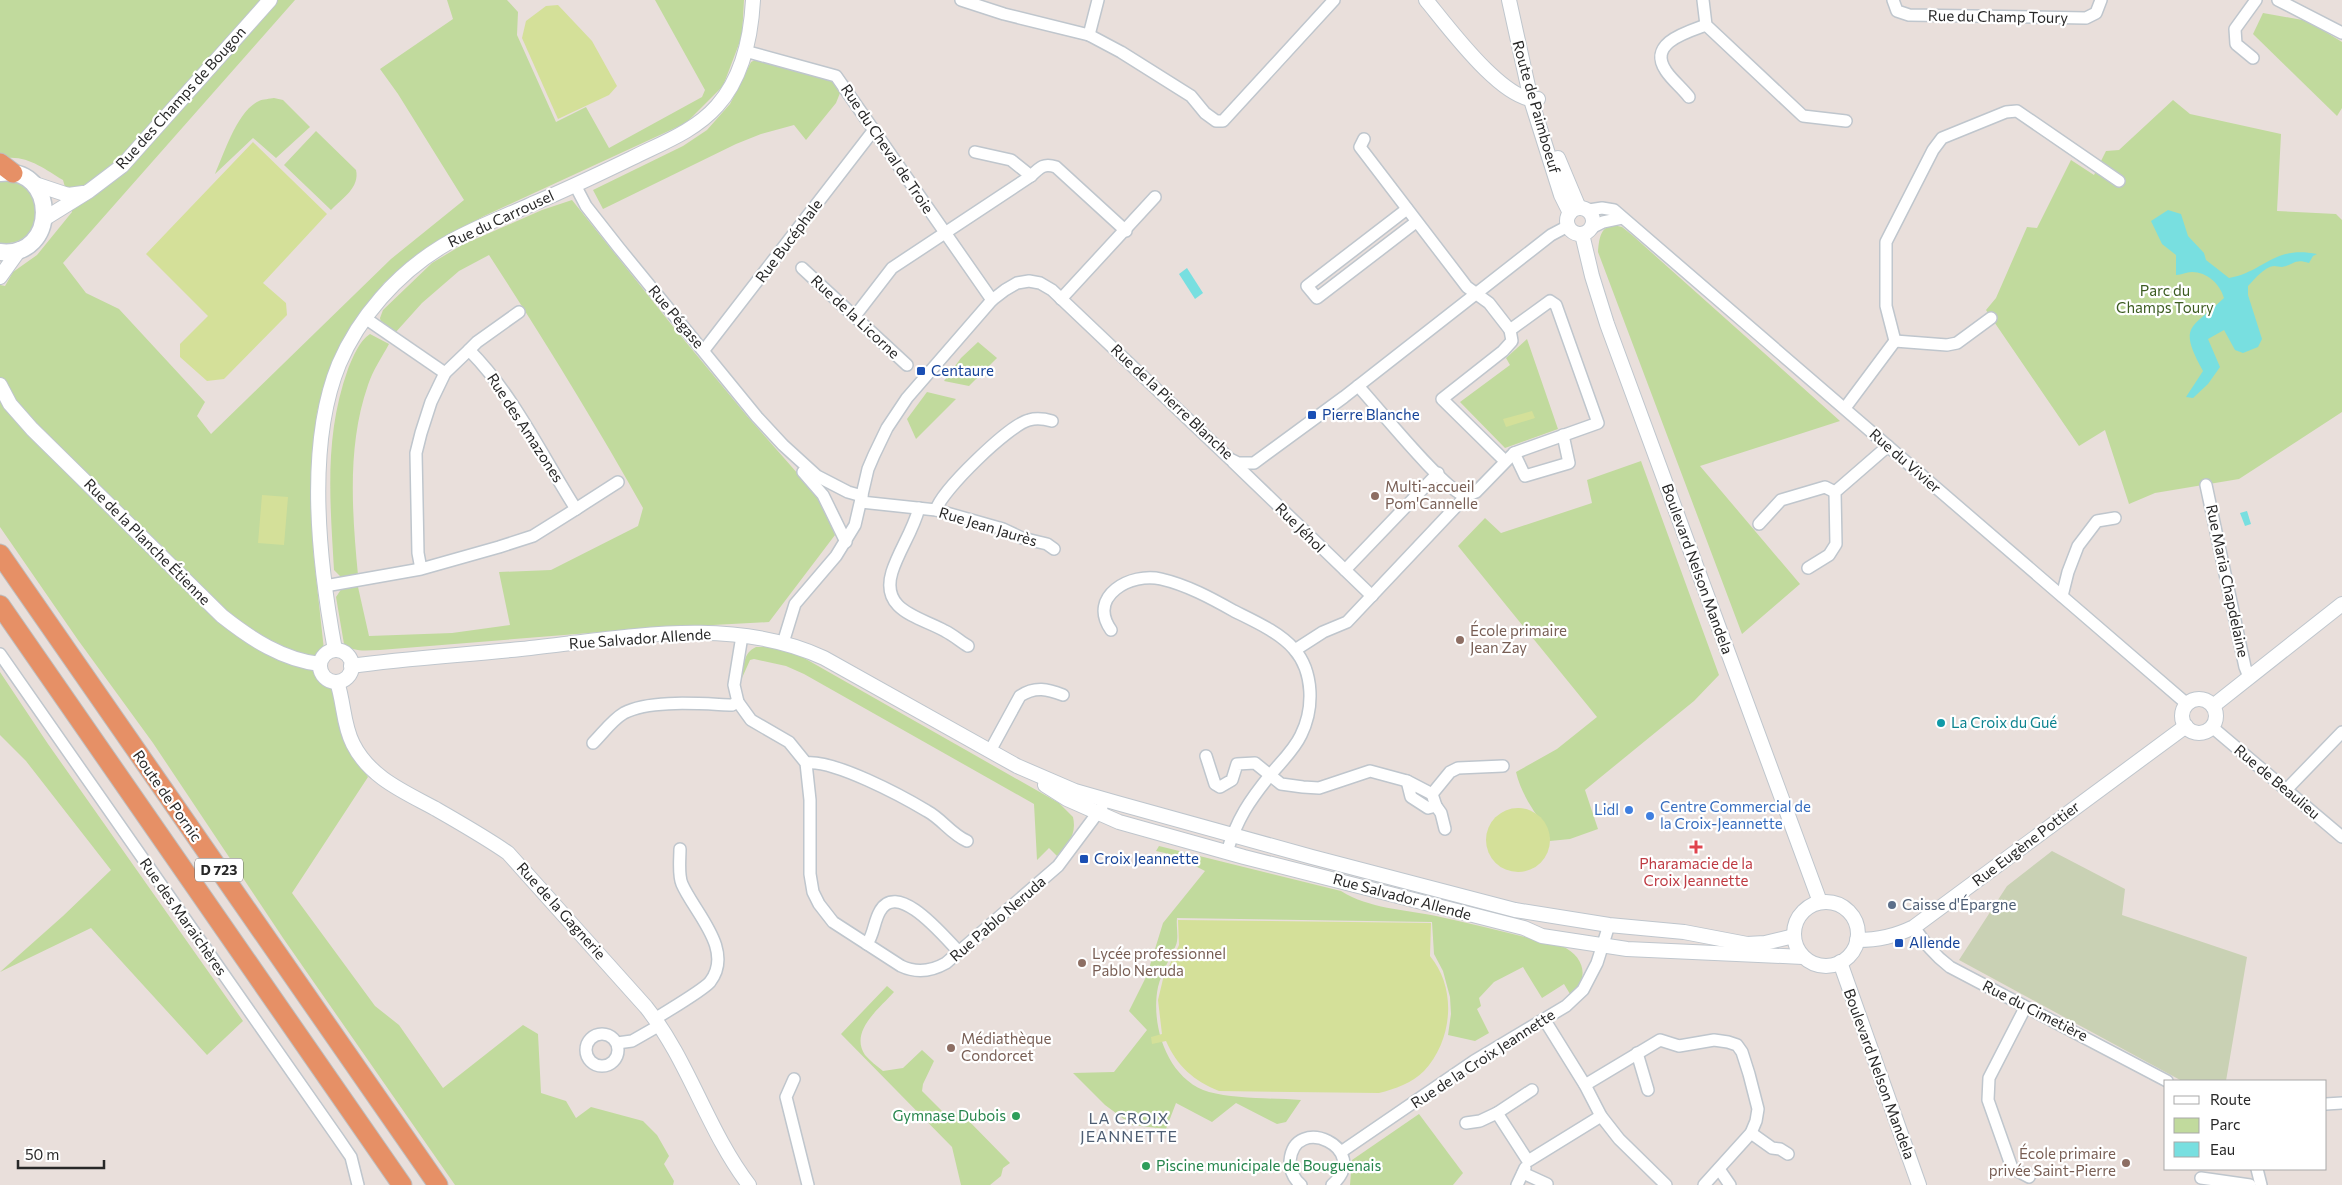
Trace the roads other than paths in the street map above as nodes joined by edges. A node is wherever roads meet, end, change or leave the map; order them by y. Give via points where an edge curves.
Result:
1 (270, 0) edge
2 (753, 0) edge
3 (961, 0) edge
4 (1098, 0) edge
5 (1334, 0) edge
6 (1426, 0) edge
7 (1509, 0) edge
8 (1514, 0) edge
9 (1703, 0) edge
10 (1893, 0) edge
11 (2101, 0) edge
12 (2256, 0) edge
13 (2278, 0) edge
14 (1706, 25) junction
15 (2342, 33) edge
16 (1089, 35) junction
17 (745, 51) junction
18 (2253, 58) dead end
19 (1689, 97) dead end
20 (1536, 99) junction
21 (1846, 122) dead end
22 (873, 131) junction
23 (1364, 139) dead end
24 (975, 152) dead end
25 (4, 170) edge
26 (1032, 176) junction
27 (2119, 181) dead end
28 (32, 183) junction
29 (575, 185) junction
30 (88, 192) junction
31 (1155, 197) dead end
32 (1407, 210) junction
33 (1576, 214) junction
34 (1622, 218) junction
35 (44, 219) junction
36 (1416, 222) junction
37 (1587, 230) junction
38 (1126, 231) junction
39 (944, 234) junction
40 (20, 249) junction
41 (0, 252) edge
42 (802, 268) dead end
43 (0, 277) edge
44 (1476, 293) junction
45 (1061, 299) junction
46 (992, 300) junction
47 (519, 312) dead end
48 (855, 316) junction
49 (365, 318) junction
50 (1991, 318) dead end
51 (1510, 330) junction
52 (1895, 341) junction
53 (469, 350) junction
54 (704, 350) junction
55 (907, 365) dead end
56 (446, 372) junction
57 (0, 385) edge
58 (1358, 386) junction
59 (1845, 408) junction
60 (1052, 421) dead end
61 (1563, 435) junction
62 (783, 445) junction
63 (1888, 446) junction
64 (1510, 457) junction
65 (1230, 459) junction
66 (1438, 473) junction
67 (618, 482) dead end
68 (2206, 485) dead end
69 (1835, 492) junction
70 (1466, 496) junction
71 (862, 499) junction
72 (919, 508) junction
73 (576, 510) junction
74 (936, 510) junction
75 (2115, 518) dead end
76 (1759, 524) dead end
77 (846, 542) junction
78 (1054, 549) dead end
79 (0, 554) edge
80 (1808, 568) dead end
81 (421, 569) junction
82 (1345, 570) junction
83 (325, 586) junction
84 (1372, 596) junction
85 (2062, 596) junction
86 (2342, 604) edge
87 (0, 605) edge
88 (1111, 630) dead end
89 (742, 636) junction
90 (783, 643) junction
91 (968, 646) dead end
92 (335, 650) junction
93 (1295, 650) junction
94 (0, 654) edge
95 (320, 664) junction
96 (352, 666) junction
97 (2249, 677) junction
98 (337, 682) junction
99 (1064, 695) dead end
100 (738, 702) junction
101 (2187, 704) junction
102 (2213, 706) junction
103 (2186, 726) junction
104 (2212, 727) junction
105 (2342, 732) edge
106 (593, 743) dead end
107 (990, 751) junction
108 (1206, 756) dead end
109 (806, 763) junction
110 (1018, 766) junction
111 (1503, 766) dead end
112 (1270, 775) junction
113 (1407, 781) junction
114 (2287, 789) junction
115 (1432, 794) junction
116 (1106, 798) junction
117 (1436, 806) junction
118 (1098, 814) junction
119 (1445, 829) dead end
120 (1232, 835) junction
121 (2342, 837) edge
122 (967, 841) dead end
123 (680, 849) dead end
124 (1227, 852) junction
125 (1820, 902) junction
126 (1609, 925) junction
127 (1914, 927) junction
128 (1794, 936) junction
129 (1857, 940) junction
130 (868, 944) junction
131 (1602, 946) junction
132 (959, 952) junction
133 (1804, 957) junction
134 (1840, 962) junction
135 (2025, 1008) junction
136 (1544, 1019) junction
137 (658, 1022) junction
138 (617, 1043) dead end
139 (1637, 1054) junction
140 (794, 1079) dead end
141 (2165, 1080) edge
142 (1585, 1085) junction
143 (1532, 1090) dead end
144 (1648, 1090) dead end
145 (2327, 1104) edge
146 (2342, 1104) edge
147 (1497, 1112) junction
148 (1601, 1116) junction
149 (1466, 1123) dead end
150 (1751, 1133) junction
151 (1341, 1152) junction
152 (1788, 1154) dead end
153 (1528, 1162) junction
154 (1719, 1169) junction
155 (2257, 1170) edge
156 (1523, 1173) junction
157 (2029, 1177) dead end
158 (2201, 1177) edge
159 (1547, 1184) edge
160 (1664, 1184) edge
161 (358, 1185) edge
162 (402, 1185) edge
163 (438, 1185) edge
164 (749, 1185) edge
165 (808, 1185) edge
166 (1301, 1185) edge
167 (1332, 1185) edge
168 (1517, 1185) edge
169 (1704, 1185) edge
170 (1730, 1185) edge
171 (1919, 1185) edge
172 (2250, 1185) edge
173 (2261, 1185) edge

1 - 30 street, Rue des Champs de Bougon via 122,166
2 - 17 street, Rue du Carrousel
3 - 16 street
4 - 16 street
5 - 16 street via 1223,121 1216,121 1191,96
6 - 20 street via 1498,81 1524,99
7 - 20 street, Route de Paimboeuf
8 - 20 street, Route de Paimboeuf
9 - 14 street
10 - 11 street, Rue du Champ Toury via 1897,11 1909,15 2086,18 2096,13
12 - 18 street via 2235,29 2236,44
13 - 15 street
14 - 19 street via 1672,38 1665,44 1661,59
14 - 21 street via 1802,116
17 - 22 street, Rue du Cheval de Troie via 836,76
17 - 29 street, Rue du Carrousel via 724,98 700,123
20 - 33 street, Route de Paimboeuf
22 - 39 street, Rue du Cheval de Troie
22 - 54 street, Rue Bucéphale
23 - 32 street via 1360,147
24 - 26 street via 1011,160
25 - 28 main road
26 - 38 street via 1041,166 1056,167
26 - 39 street
27 - 52 street via 2017,111 2006,112 1942,138 1886,242 1886,306
28 - 30 street via 68,195
28 - 35 main road via 44,203
29 - 49 street, Rue du Carrousel via 440,247 405,274
29 - 54 street, Rue Pégase via 586,206
30 - 35 street, Rue des Champs de Bougon
31 - 38 street
32 - 36 street
32 - 36 street via 1307,286 1317,298
33 - 34 street, Rue du Vivier via 1608,209
33 - 37 street, Route de Paimboeuf via 1593,218
33 - 37 street via 1574,233
33 - 44 street, Rue de la Pierre Blanche
34 - 37 street
34 - 59 street, Rue du Vivier
35 - 40 main road via 39,234
36 - 44 street via 1467,287
37 - 125 street, Boulevard Nelson Mandela via 1592,276 1607,324
38 - 45 street
39 - 46 street, Rue du Cheval de Troie
39 - 48 street via 892,268
40 - 41 main road
40 - 43 street
42 - 48 street, Rue de la Licorne
44 - 51 street via 1489,303
44 - 58 street, Rue de la Pierre Blanche
45 - 46 street, Rue de la Pierre Blanche via 1040,283 1029,281 1017,283
45 - 65 street, Rue de la Pierre Blanche
46 - 71 street, Rue de la Pierre Blanche via 898,410 874,455
47 - 53 street
48 - 55 street, Rue de la Licorne
49 - 56 street
49 - 83 street, Rue du Carrousel via 339,365 323,422 319,486
50 - 52 street via 1957,343
51 - 61 street via 1550,301 1556,305 1598,422
51 - 64 street via 1512,340 1503,351 1442,399
52 - 59 street
53 - 56 street
53 - 73 street, Rue des Amazones via 488,371 532,434
54 - 62 street, Rue Pégase
56 - 81 street via 430,402 416,453
57 - 95 street, Rue de la Planche Étienne via 10,404 32,429 222,616 250,638 274,650 304,662
58 - 65 street, Rue de la Pierre Blanche via 1259,461 1238,463
58 - 66 street
59 - 63 street, Rue du Vivier
60 - 74 street via 1028,420 1008,430 951,486
61 - 64 street
61 - 64 street via 1569,463 1525,476
62 - 71 street, Rue Pégase via 817,476
62 - 77 street, Rue Pégase via 790,459 822,494
63 - 69 street
63 - 85 street, Rue du Vivier
64 - 70 street via 1476,492
65 - 82 street, Rue Jéhol
66 - 70 street via 1456,492
66 - 82 street
67 - 73 street
68 - 97 street, Rue Maria Chapdelaine
69 - 76 street via 1825,487 1781,500
69 - 80 street via 1836,544 1829,555
70 - 84 street
71 - 72 street, Rue Jean Jaurès
71 - 77 street, Rue de la Pierre Blanche via 858,517
72 - 74 street, Rue Jean Jaurès
72 - 91 street via 892,574 893,599 911,615 946,631
73 - 81 street via 533,536
74 - 78 street, Rue Jean Jaurès via 1003,528
75 - 85 street via 2097,521 2078,546
77 - 90 street, Rue de la Pierre Blanche via 795,604
79 - 163 highway, Route de Pornic / D 723
81 - 83 street
82 - 84 street, Rue Jéhol
83 - 92 street, Rue du Carrousel
84 - 93 street via 1347,622 1323,632
85 - 101 street, Rue du Vivier
86 - 97 street
87 - 162 highway, Route de Pornic / D 723
88 - 93 street via 1104,611 1106,601 1116,588 1150,577 1203,594 1268,628
89 - 90 street, Rue Salvador Allende
89 - 96 street, Rue Salvador Allende via 701,633 645,636
89 - 100 street via 735,679
90 - 107 street, Rue Salvador Allende via 824,658
92 - 95 street via 326,653
92 - 96 street via 345,653
93 - 112 street via 1310,686 1308,718 1301,736
94 - 161 street, Rue des Maraichères via 338,1138 350,1157
95 - 98 street via 325,677
96 - 98 street via 349,675
97 - 102 street
98 - 137 street, Rue de la Gagnerie via 348,730 364,761 391,785 508,853
99 - 107 street via 1038,689 1020,696
100 - 106 street via 668,703 626,712
100 - 109 street via 751,720 789,742
101 - 102 street via 2201,699
101 - 103 street via 2182,715
102 - 104 street via 2216,716
103 - 104 street via 2198,732
103 - 127 street, Rue Eugène Pottier
104 - 114 street, Rue de Beaulieu
105 - 114 street
107 - 110 street, Rue Salvador Allende
108 - 112 street via 1215,784 1220,787 1232,780 1237,764 1241,762 1255,763
109 - 122 street via 851,773 929,812
109 - 130 street, Rue Pablo Neruda via 813,892 833,922
110 - 116 street, Rue Salvador Allende via 1075,790
110 - 118 street, Rue Salvador Allende via 1067,799
111 - 115 street via 1458,768 1450,772
112 - 113 street via 1281,784 1319,788 1370,771
112 - 120 street via 1245,808
113 - 115 street
113 - 117 street via 1411,797 1428,808
114 - 121 street, Rue de Beaulieu
115 - 117 street
116 - 118 street, Rue Pablo Neruda
116 - 120 street, Rue Salvador Allende
117 - 119 street
118 - 124 street, Rue Salvador Allende
118 - 132 street, Rue Pablo Neruda via 1058,866
120 - 124 street
120 - 126 street, Rue Salvador Allende via 1516,910
123 - 137 street via 681,882 718,951 717,968 709,982
124 - 131 street, Rue Salvador Allende via 1524,928 1542,936
125 - 128 street via 1809,906 1799,916
125 - 129 street via 1835,903 1848,911 1856,924
126 - 128 street, Rue Salvador Allende via 1684,932 1747,944
126 - 131 street, Rue de la Croix Jeannette
127 - 129 street, Rue Eugène Pottier via 1887,938
127 - 135 street, Rue du Cimetière via 1937,958
128 - 133 street
129 - 134 street via 1851,953
130 - 132 street, Rue Pablo Neruda via 895,963 913,970 937,969
130 - 132 street via 879,911 884,906 899,902 916,909
131 - 133 street, Rue Salvador Allende
131 - 136 street, Rue de la Croix Jeannette via 1582,990 1566,1006
133 - 134 street via 1819,965 1830,966
134 - 171 street, Boulevard Nelson Mandela
135 - 141 street, Rue du Cimetière via 2055,1020
135 - 157 street via 1989,1078 1988,1100 2012,1168
136 - 142 street
136 - 151 street, Rue de la Croix Jeannette via 1474,1061
137 - 138 street via 632,1041
137 - 164 street, Rue de la Gagnerie via 694,1092
139 - 142 street
139 - 144 street
139 - 150 street via 1660,1040 1679,1046 1714,1040 1737,1046 1742,1052 1758,1109
140 - 165 street via 786,1097
142 - 148 street
143 - 147 street
145 - 146 street
147 - 149 street via 1480,1121
147 - 153 street
148 - 153 street
148 - 160 street
150 - 152 street via 1772,1148
150 - 154 street
151 - 166 street via 1332,1142 1318,1137 1298,1144 1290,1164
151 - 167 street via 1342,1172
153 - 156 street
154 - 169 street
154 - 170 street
155 - 173 street
156 - 159 street
156 - 168 street
158 - 172 street

